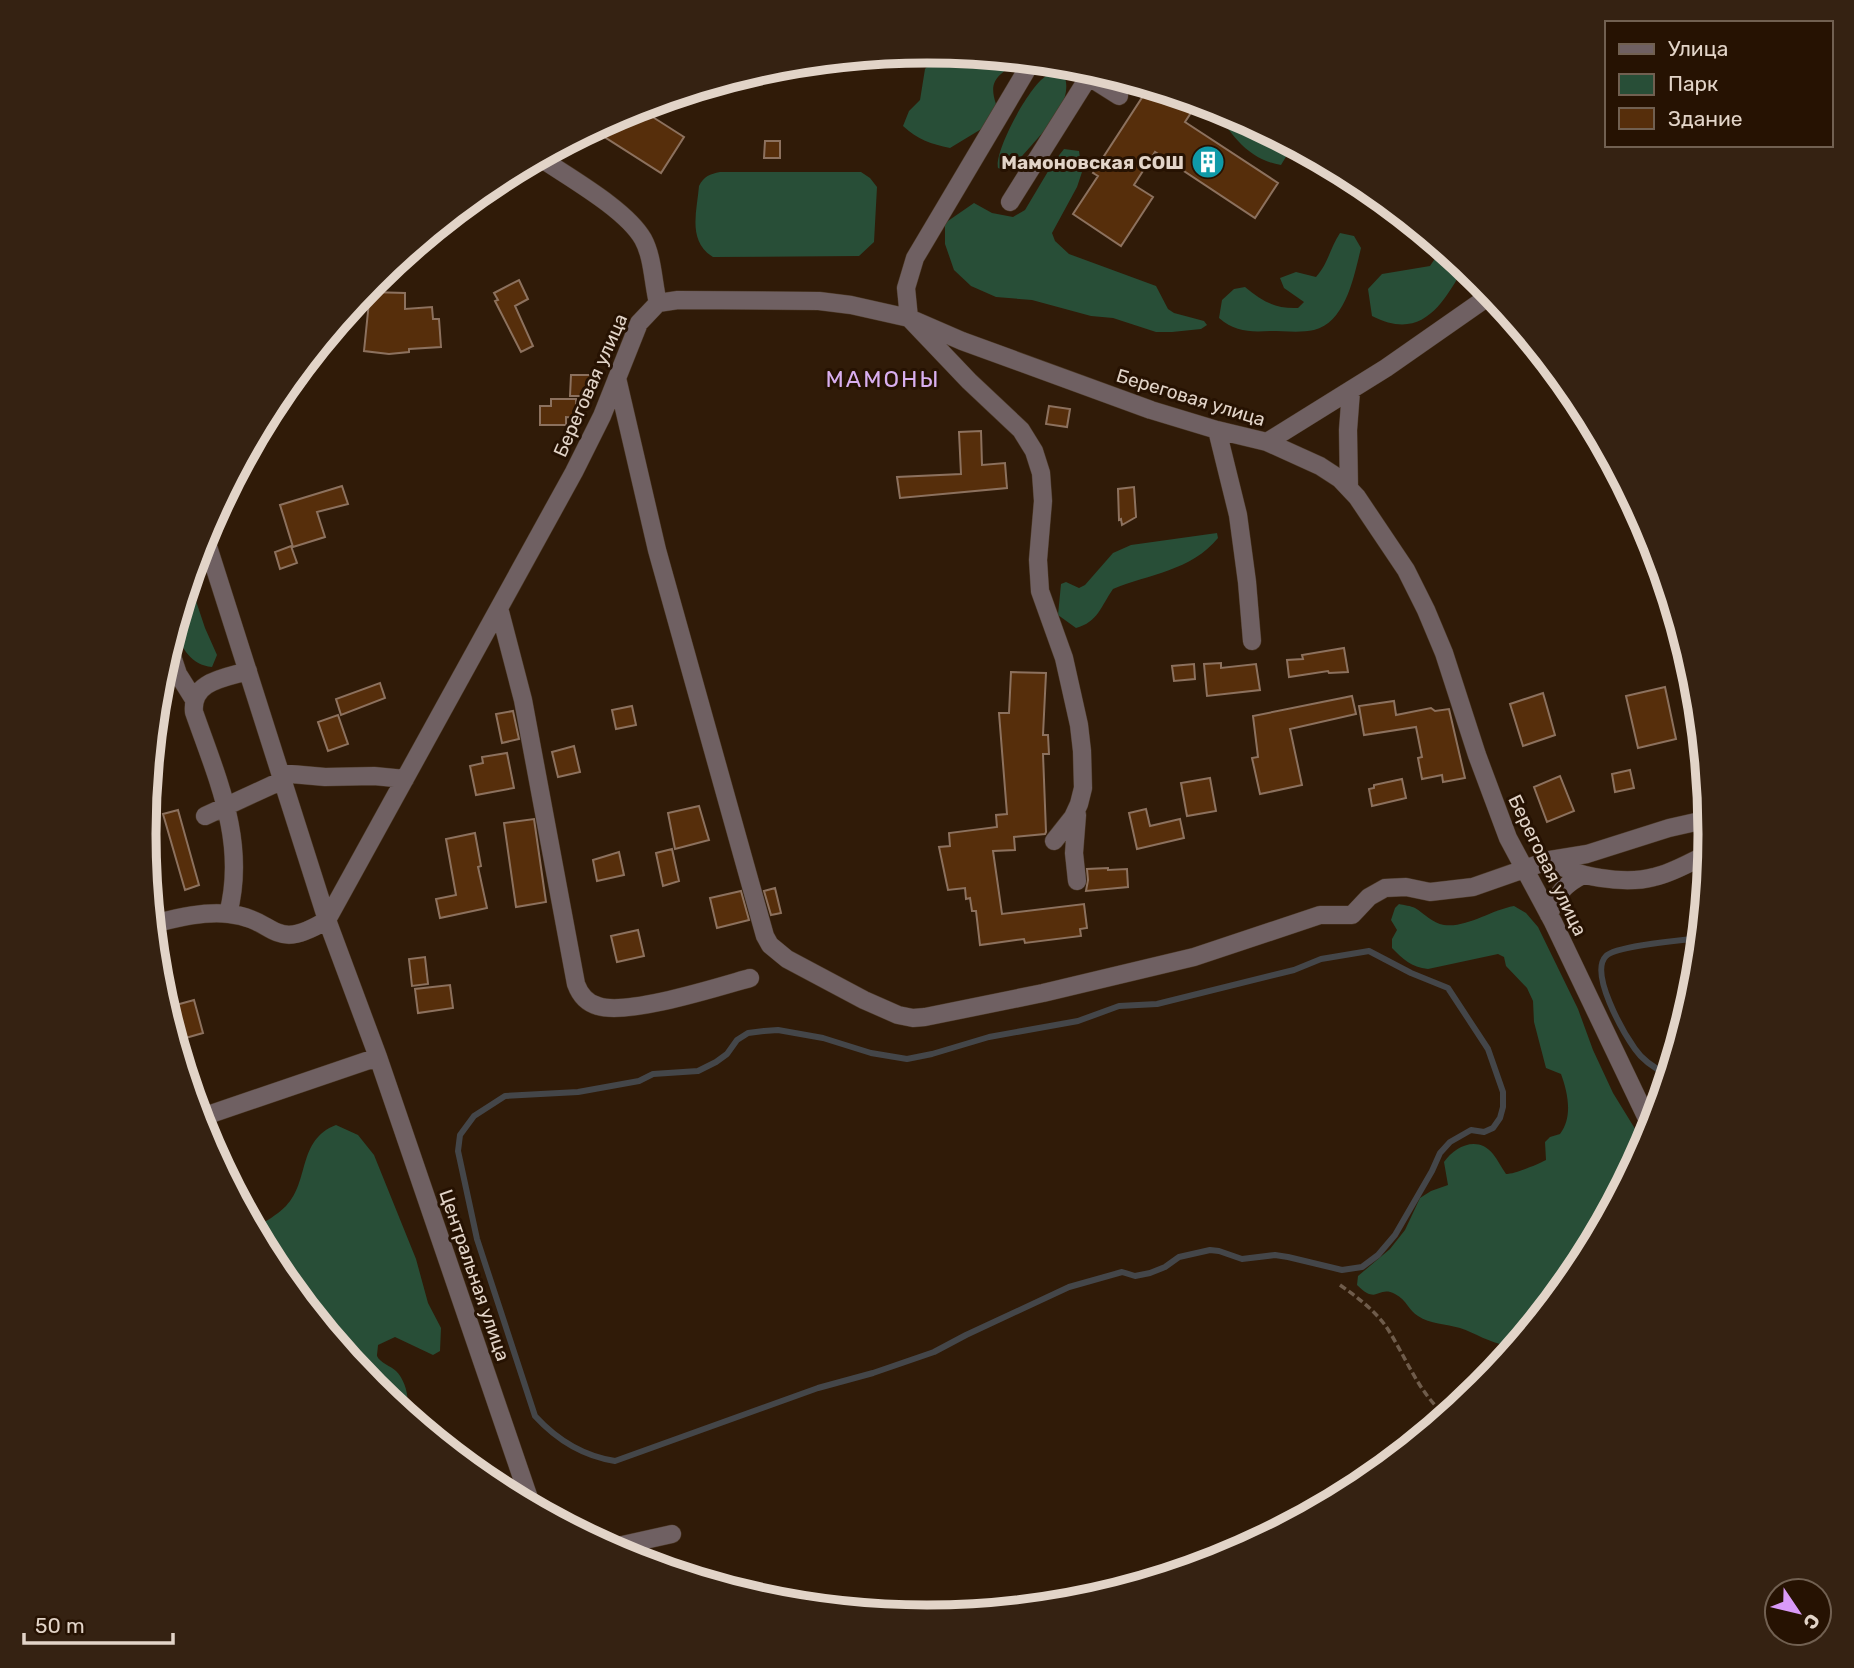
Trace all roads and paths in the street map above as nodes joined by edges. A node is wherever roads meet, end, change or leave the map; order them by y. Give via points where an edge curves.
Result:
1 (1027, 70) edge
2 (1087, 80) edge
3 (1104, 84) edge
4 (1119, 96) dead end
5 (548, 163) edge
6 (1010, 202) dead end
7 (1483, 300) edge
8 (658, 303) junction
9 (909, 318) junction
10 (617, 378) junction
11 (1351, 391) junction
12 (1217, 430) junction
13 (1267, 442) junction
14 (1349, 488) junction
15 (210, 552) edge
16 (499, 608) junction
17 (1252, 641) dead end
18 (175, 665) edge
19 (248, 671) junction
20 (193, 698) junction
21 (282, 776) junction
22 (405, 779) junction
23 (1079, 804) junction
24 (227, 805) junction
25 (205, 816) dead end
26 (1698, 822) edge
27 (1054, 841) dead end
28 (1697, 859) edge
29 (1550, 860) junction
30 (1522, 868) junction
31 (1583, 875) junction
32 (1077, 881) dead end
33 (228, 914) junction
34 (1549, 915) junction
35 (327, 920) junction
36 (162, 922) edge
37 (750, 978) dead end
38 (378, 1057) junction
39 (209, 1114) edge
40 (1645, 1114) edge
41 (1340, 1285) dead end
42 (1441, 1409) edge
43 (527, 1493) edge
44 (672, 1534) dead end
45 (627, 1544) edge

1 - 9 street via 915,258 906,288
2 - 6 street
3 - 4 street
5 - 8 street via 635,228 648,252
7 - 11 street
8 - 9 street, Береговая улица via 819,302
8 - 10 street, Береговая улица via 639,323
9 - 12 street, Береговая улица via 1041,370
9 - 23 street via 1021,430 1038,462 1043,501 1038,576 1045,609 1061,645 1079,725 1083,788
10 - 16 street, Береговая улица via 574,472
10 - 30 street via 657,550 765,936 777,952 798,965 883,1009 925,1017 1194,957 1320,915 1352,915 1385,888 1450,891
11 - 13 street
11 - 14 street
12 - 13 street, Береговая улица
12 - 17 street via 1238,515
13 - 14 street, Береговая улица via 1320,466
14 - 30 street, Береговая улица via 1391,546 1426,610
15 - 19 street, Центральная улица
16 - 22 street, Береговая улица
16 - 37 street via 523,700 580,994 596,1006 618,1009
18 - 20 street
19 - 20 street via 207,684
19 - 21 street, Центральная улица
20 - 24 street
21 - 22 street
21 - 24 street
21 - 35 street, Центральная улица
22 - 35 street, Береговая улица
23 - 27 street
23 - 32 street via 1074,844
24 - 25 street
24 - 33 street via 235,851
26 - 29 street via 1587,854
28 - 31 street via 1636,881
29 - 30 street
29 - 31 street
30 - 34 street, Береговая улица
31 - 34 street via 1566,884
33 - 35 street via 289,936
33 - 36 street
34 - 40 street, Береговая улица
35 - 38 street, Центральная улица
38 - 39 street
38 - 43 street, Центральная улица
41 - 42 path via 1384,1324
44 - 45 street

